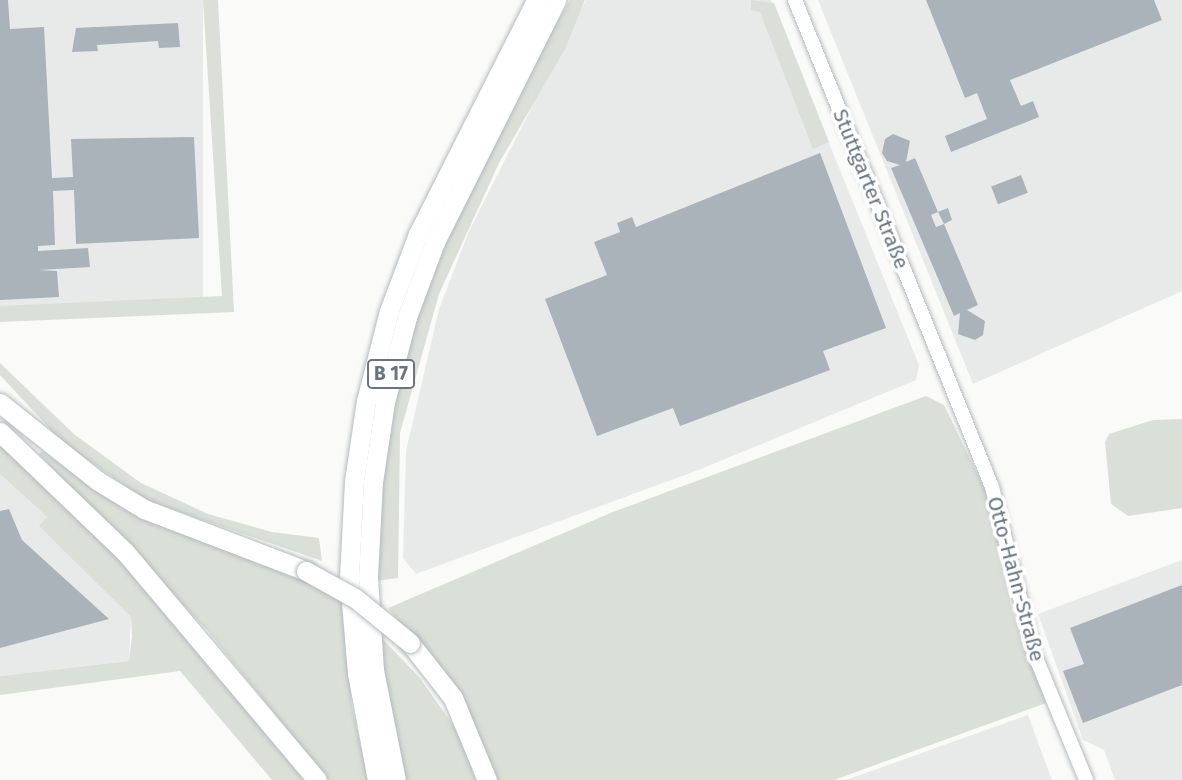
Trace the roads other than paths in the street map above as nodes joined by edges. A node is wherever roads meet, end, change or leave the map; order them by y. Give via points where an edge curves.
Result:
1 (536, 0) edge
2 (556, 0) edge
3 (794, 0) edge
4 (948, 378) joint
5 (0, 403) edge
6 (0, 432) edge
7 (317, 780) edge
8 (377, 780) edge
9 (397, 780) edge
10 (487, 780) edge
11 (1086, 780) edge

1 - 8 highway, B 17 via 418,234 389,311 366,401 354,481 349,577 357,673
2 - 9 highway, B 17 via 435,242 407,317 385,402 373,482 368,577 374,670
3 - 4 street, Stuttgarter Straße
4 - 11 street, Otto-Hahn-Straße via 1002,519 1034,653
5 - 10 highway, bridge via 98,481 144,509 306,571 377,613 410,643 453,698
6 - 7 highway via 125,552

